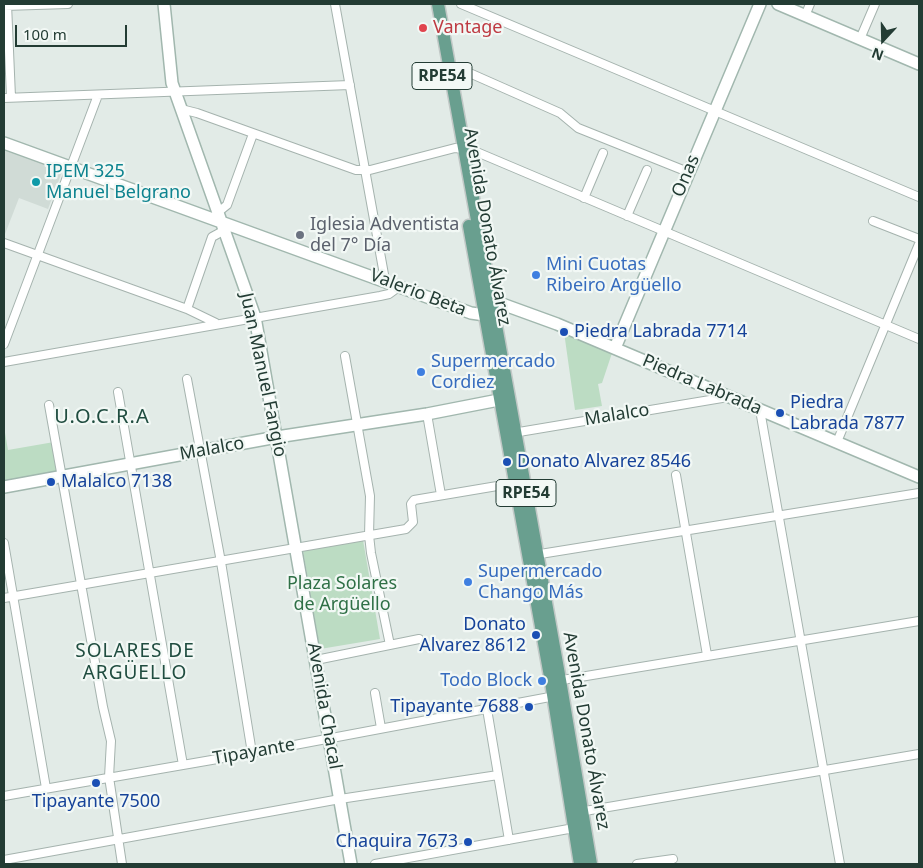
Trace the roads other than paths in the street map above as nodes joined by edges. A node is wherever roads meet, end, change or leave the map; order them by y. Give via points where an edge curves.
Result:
1 (68, 4) edge
2 (164, 4) edge
3 (335, 4) edge
4 (429, 4) edge
5 (438, 4) edge
6 (461, 4) edge
7 (760, 4) edge
8 (778, 4) edge
9 (810, 4) edge
10 (875, 4) edge
11 (6, 5) edge
12 (805, 16) junction
13 (860, 39) junction
14 (919, 64) edge
15 (448, 73) junction
16 (350, 85) junction
17 (175, 92) junction
18 (98, 94) junction
19 (7, 98) edge
20 (182, 109) junction
21 (714, 111) junction
22 (253, 134) junction
23 (4, 143) edge
24 (459, 147) junction
25 (603, 152) dead end
26 (70, 167) junction
27 (647, 170) dead end
28 (365, 171) junction
29 (688, 172) junction
30 (919, 197) edge
31 (584, 198) junction
32 (627, 216) junction
33 (873, 221) dead end
34 (220, 222) junction
35 (664, 231) junction
36 (919, 239) edge
37 (4, 243) edge
38 (919, 244) edge
39 (36, 254) junction
40 (385, 280) junction
41 (400, 286) junction
42 (488, 308) junction
43 (187, 309) junction
44 (255, 317) junction
45 (216, 323) junction
46 (886, 325) junction
47 (919, 339) edge
48 (4, 341) edge
49 (615, 348) junction
50 (346, 356) dead end
51 (4, 362) edge
52 (187, 378) dead end
53 (118, 392) dead end
54 (729, 397) junction
55 (504, 399) junction
56 (49, 405) dead end
57 (760, 410) junction
58 (427, 414) junction
59 (357, 425) junction
60 (511, 433) junction
61 (276, 437) junction
62 (837, 442) junction
63 (201, 451) junction
64 (131, 464) junction
65 (676, 475) dead end
66 (64, 476) junction
67 (919, 477) edge
68 (515, 483) junction
69 (4, 487) edge
70 (919, 493) edge
71 (441, 495) junction
72 (779, 516) junction
73 (685, 531) junction
74 (369, 535) junction
75 (4, 543) edge
76 (297, 548) junction
77 (532, 555) junction
78 (221, 562) junction
79 (150, 574) junction
80 (82, 585) junction
81 (13, 596) junction
82 (4, 598) edge
83 (919, 621) edge
84 (419, 639) dead end
85 (800, 640) junction
86 (390, 645) junction
87 (707, 655) junction
88 (316, 660) junction
89 (556, 681) junction
90 (375, 692) dead end
91 (558, 696) junction
92 (487, 709) junction
93 (381, 728) junction
94 (328, 738) junction
95 (252, 753) junction
96 (919, 754) edge
97 (183, 765) junction
98 (823, 771) junction
99 (498, 774) junction
100 (109, 777) junction
101 (46, 788) junction
102 (4, 796) edge
103 (340, 800) junction
104 (577, 813) junction
105 (574, 828) junction
106 (119, 839) junction
107 (509, 840) junction
108 (673, 859) dead end
109 (4, 860) edge
110 (122, 864) edge
111 (351, 864) edge
112 (375, 864) edge
113 (580, 864) edge
114 (591, 864) edge
115 (637, 864) edge
116 (840, 864) edge

1 - 11 street
2 - 17 main road, Juan Manuel Fangio via 169,69
3 - 16 street
4 - 24 main road, Avenida Donato Álvarez / RPE54
5 - 15 main road, Avenida Donato Álvarez / RPE54
6 - 21 street
7 - 21 main road, Onas
8 - 12 main road
9 - 12 street
10 - 13 street
11 - 19 street
12 - 13 main road
13 - 14 main road
15 - 24 main road, Avenida Donato Álvarez / RPE54
15 - 29 street via 465,72 560,112 578,128
16 - 17 street
16 - 28 street
17 - 18 street
17 - 20 main road, Juan Manuel Fangio
18 - 19 street
18 - 26 street
20 - 22 street
20 - 34 main road, Juan Manuel Fangio
21 - 29 main road, Onas
21 - 30 street
22 - 28 street
22 - 34 street
23 - 26 main road, Valerio Beta
24 - 28 street
24 - 31 street
24 - 42 main road, Avenida Donato Álvarez / RPE54
25 - 31 street
26 - 34 main road, Valerio Beta
26 - 39 street
27 - 32 street
28 - 40 street
29 - 35 main road, Onas
31 - 32 street
32 - 35 street
33 - 36 street
34 - 40 main road, Valerio Beta
34 - 43 street
34 - 44 main road, Juan Manuel Fangio
35 - 46 street
35 - 49 main road, Onas
37 - 39 street
38 - 46 street
39 - 43 street
39 - 48 street
40 - 41 main road, Valerio Beta
41 - 42 main road, Valerio Beta via 471,313
41 - 44 street via 380,296
42 - 49 main road, Piedra Labrada
42 - 55 main road, Avenida Donato Álvarez / RPE54
43 - 45 street
44 - 45 street
44 - 61 main road, Juan Manuel Fangio
45 - 51 street
46 - 47 street
46 - 62 street
49 - 54 main road, Piedra Labrada
50 - 59 street
52 - 63 street
53 - 64 street
54 - 57 main road, Piedra Labrada
54 - 60 street, Malalco
55 - 58 main road, Malalco
55 - 60 main road, Avenida Donato Álvarez / RPE54
56 - 66 street
57 - 62 main road, Piedra Labrada
57 - 72 street
58 - 59 main road, Malalco
58 - 71 street
59 - 61 main road, Malalco
59 - 74 street via 370,496
60 - 68 main road, Avenida Donato Álvarez / RPE54
60 - 77 main road, Avenida Donato Álvarez / RPE54
61 - 63 main road, Malalco
61 - 76 main road, Juan Manuel Fangio
62 - 67 main road, Piedra Labrada
63 - 64 main road, Malalco
63 - 78 street
64 - 66 main road, Malalco
64 - 79 street
65 - 73 street
66 - 69 main road, Malalco
66 - 80 street
68 - 71 street
68 - 77 main road, Avenida Donato Álvarez / RPE54
70 - 72 street
71 - 74 street via 414,500 411,507 413,522 409,528
72 - 73 street
72 - 85 street
73 - 77 street
73 - 87 street
74 - 76 street
74 - 86 street
75 - 81 street
76 - 78 street
76 - 88 main road, Avenida Chacal
77 - 89 main road, Avenida Donato Álvarez / RPE54
78 - 79 street
78 - 95 street
79 - 80 street
79 - 97 street
80 - 81 street
80 - 100 street via 111,741
81 - 82 street
81 - 101 street
83 - 85 street
84 - 86 street
85 - 87 street
85 - 98 street
86 - 88 street
87 - 89 street
88 - 94 main road, Avenida Chacal
89 - 91 main road, Avenida Donato Álvarez / RPE54
90 - 93 street
91 - 92 street, Tipayante
91 - 104 main road, Avenida Donato Álvarez / RPE54
92 - 93 street, Tipayante
92 - 99 street
93 - 94 street, Tipayante
94 - 95 street, Tipayante
94 - 103 main road, Avenida Chacal
95 - 97 street, Tipayante
96 - 98 street
97 - 100 street, Tipayante
98 - 104 street
98 - 116 street
99 - 103 street
99 - 107 street
100 - 101 street, Tipayante
100 - 106 street
101 - 102 street, Tipayante
103 - 106 street
103 - 111 main road, Avenida Chacal
104 - 105 main road, Avenida Donato Álvarez / RPE54
104 - 114 main road, Avenida Donato Álvarez / RPE54
105 - 107 street
105 - 113 main road, Avenida Donato Álvarez / RPE54
106 - 109 street
106 - 110 street
107 - 112 street
108 - 115 street

